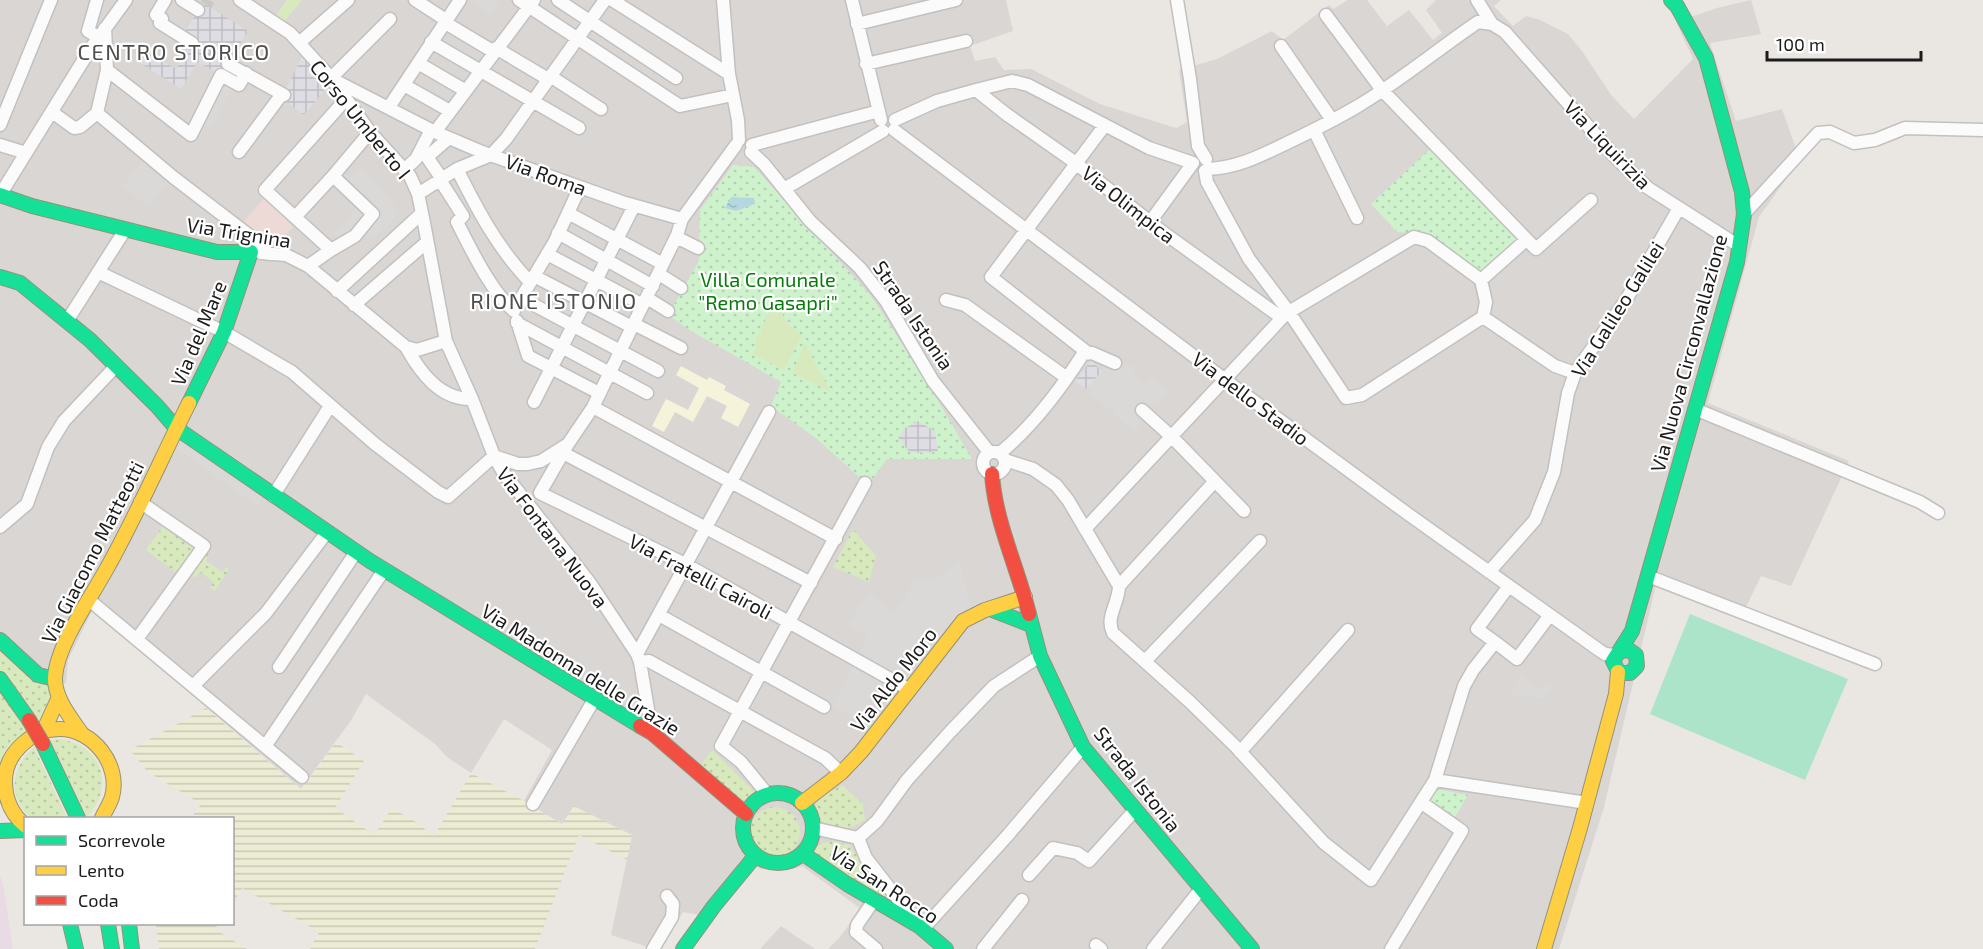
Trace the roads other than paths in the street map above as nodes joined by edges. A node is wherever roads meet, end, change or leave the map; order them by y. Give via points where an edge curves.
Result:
1 (51, 0) edge
2 (97, 0) edge
3 (126, 0) edge
4 (165, 0) edge
5 (182, 0) edge
6 (240, 0) edge
7 (348, 0) edge
8 (416, 0) edge
9 (460, 0) edge
10 (558, 0) edge
11 (605, 0) edge
12 (612, 0) edge
13 (723, 0) edge
14 (852, 0) edge
15 (956, 0) edge
16 (1177, 0) edge
17 (1477, 0) edge
18 (1671, 0) edge
19 (527, 2) edge
20 (198, 10) dead end
21 (1326, 15) dead end
22 (390, 19) dead end
23 (445, 21) junction
24 (591, 21) junction
25 (857, 24) junction
26 (1492, 24) junction
27 (102, 32) junction
28 (579, 39) junction
29 (966, 40) dead end
30 (431, 42) junction
31 (192, 43) dead end
32 (299, 43) junction
33 (1281, 46) dead end
34 (495, 50) junction
35 (418, 63) junction
36 (228, 64) dead end
37 (866, 64) junction
38 (107, 70) junction
39 (480, 71) junction
40 (246, 73) junction
41 (729, 74) junction
42 (331, 78) junction
43 (549, 78) junction
44 (676, 78) dead end
45 (404, 85) junction
46 (976, 90) junction
47 (1382, 90) junction
48 (466, 91) junction
49 (733, 95) junction
50 (346, 99) junction
51 (532, 102) junction
52 (389, 107) junction
53 (601, 109) dead end
54 (450, 111) junction
55 (52, 112) junction
56 (97, 113) junction
57 (1332, 120) junction
58 (886, 122) junction
59 (0, 125) edge
60 (1105, 125) junction
61 (579, 128) dead end
62 (1314, 130) junction
63 (1983, 130) edge
64 (433, 131) junction
65 (370, 132) junction
66 (449, 138) junction
67 (738, 142) junction
68 (0, 145) edge
69 (751, 148) junction
70 (240, 152) dead end
71 (26, 153) junction
72 (423, 155) junction
73 (491, 155) junction
74 (1076, 164) junction
75 (1203, 167) junction
76 (457, 169) junction
77 (404, 170) junction
78 (333, 176) junction
79 (441, 180) junction
80 (580, 187) junction
81 (784, 189) junction
82 (418, 194) junction
83 (0, 195) edge
84 (1591, 200) dead end
85 (634, 206) junction
86 (1679, 208) junction
87 (422, 213) junction
88 (568, 213) junction
89 (1744, 214) junction
90 (296, 216) junction
91 (1357, 218) dead end
92 (681, 219) junction
93 (1150, 222) junction
94 (1027, 229) junction
95 (125, 230) junction
96 (558, 233) junction
97 (676, 237) junction
98 (617, 239) junction
99 (1526, 240) junction
100 (428, 243) junction
101 (1739, 246) junction
102 (698, 248) dead end
103 (331, 250) junction
104 (251, 252) junction
105 (269, 254) junction
106 (547, 255) junction
107 (606, 261) junction
108 (308, 266) junction
109 (661, 269) junction
110 (98, 272) junction
111 (0, 277) edge
112 (532, 279) junction
113 (1481, 280) junction
114 (596, 281) junction
115 (652, 286) junction
116 (681, 288) dead end
117 (337, 291) junction
118 (521, 298) junction
119 (946, 300) dead end
120 (585, 302) junction
121 (645, 302) junction
122 (354, 305) junction
123 (668, 312) dead end
124 (1286, 315) junction
125 (516, 317) junction
126 (1483, 317) junction
127 (67, 321) junction
128 (573, 326) junction
129 (633, 326) junction
130 (224, 332) junction
131 (446, 341) junction
132 (406, 347) junction
133 (562, 347) junction
134 (681, 348) dead end
135 (620, 351) junction
136 (1088, 353) junction
137 (1115, 363) dead end
138 (117, 366) junction
139 (551, 368) junction
140 (658, 371) dead end
141 (609, 373) junction
142 (1575, 373) junction
143 (1067, 378) junction
144 (1226, 380) junction
145 (599, 393) junction
146 (647, 393) dead end
147 (472, 399) junction
148 (534, 402) dead end
149 (330, 406) junction
150 (593, 407) junction
151 (1695, 409) junction
152 (1142, 410) dead end
153 (769, 412) dead end
154 (176, 428) junction
155 (1172, 437) junction
156 (566, 449) junction
157 (998, 455) junction
158 (494, 456) junction
159 (992, 474) junction
160 (1215, 481) junction
161 (866, 483) dead end
162 (731, 484) junction
163 (273, 496) junction
164 (140, 502) junction
165 (1244, 511) dead end
166 (1938, 513) dead end
167 (0, 527) edge
168 (706, 528) junction
169 (1086, 529) junction
170 (327, 532) junction
171 (836, 539) junction
172 (1260, 541) dead end
173 (356, 552) junction
174 (687, 565) junction
175 (384, 570) junction
176 (1489, 572) junction
177 (1648, 576) junction
178 (811, 583) junction
179 (1119, 586) junction
180 (1509, 586) junction
181 (1025, 597) junction
182 (88, 599) junction
183 (990, 609) junction
184 (659, 615) junction
185 (1550, 615) junction
186 (1636, 617) junction
187 (790, 623) junction
188 (1031, 625) junction
189 (1348, 630) dead end
190 (137, 639) junction
191 (0, 640) edge
192 (1495, 642) junction
193 (1040, 656) junction
194 (639, 658) junction
195 (1617, 661) junction
196 (1145, 662) junction
197 (1875, 664) dead end
198 (279, 667) dead end
199 (762, 673) junction
200 (0, 679) edge
201 (55, 679) junction
202 (193, 686) junction
203 (910, 690) junction
204 (59, 697) junction
205 (596, 698) junction
206 (824, 707) dead end
207 (742, 711) junction
208 (652, 733) junction
209 (82, 734) junction
210 (43, 738) junction
211 (266, 745) junction
212 (1083, 747) junction
213 (1240, 752) junction
214 (0, 754) edge
215 (841, 773) junction
216 (302, 777) dead end
217 (1435, 780) junction
218 (4, 782) edge
219 (114, 784) junction
220 (768, 795) junction
221 (802, 803) junction
222 (1422, 803) junction
223 (1587, 803) junction
224 (533, 804) dead end
225 (1135, 810) junction
226 (119, 812) dead end
227 (746, 814) junction
228 (77, 817) edge
229 (103, 817) edge
230 (24, 826) edge
231 (24, 828) edge
232 (813, 828) junction
233 (0, 831) edge
234 (858, 838) junction
235 (802, 854) junction
236 (756, 855) junction
237 (1029, 875) dead end
238 (1202, 889) junction
239 (667, 896) dead end
240 (874, 900) junction
241 (1022, 900) dead end
242 (61, 925) edge
243 (70, 925) edge
244 (108, 925) edge
245 (129, 925) edge
246 (921, 928) junction
247 (65, 949) edge
248 (76, 949) edge
249 (112, 949) edge
250 (132, 949) edge
251 (653, 949) edge
252 (682, 949) edge
253 (876, 949) edge
254 (946, 949) edge
255 (983, 949) edge
256 (1153, 949) edge
257 (1252, 949) edge
258 (1391, 949) edge
259 (1545, 949) edge

1 - 59 street
2 - 27 street via 88,31
3 - 27 street
4 - 31 street via 156,15 162,19 160,23
5 - 20 street
6 - 32 street, Corso Umberto I
7 - 32 street
8 - 23 street
9 - 23 street
10 - 24 street
11 - 24 street
12 - 41 street
13 - 41 street
14 - 25 street
15 - 25 street
16 - 75 street
17 - 26 street, Via Liquirizia
18 - 89 street, Via Nuova Circonvallazione via 1706,58 1742,192
19 - 28 street
19 - 34 street
21 - 47 street
22 - 42 street
23 - 30 street
23 - 34 street
24 - 28 street
24 - 44 street
25 - 37 street
26 - 47 street via 1478,22
26 - 86 street, Via Liquirizia via 1505,32 1617,159 1648,188
27 - 38 street
27 - 55 street
28 - 43 street
28 - 49 street via 680,105
29 - 37 street
30 - 35 street
30 - 39 street
32 - 42 street, Corso Umberto I
33 - 57 street
34 - 39 street
34 - 43 street
35 - 45 street
35 - 48 street
36 - 40 street
37 - 58 street
38 - 40 street via 191,135 221,75 239,85
38 - 56 street
39 - 48 street
39 - 51 street
40 - 70 street via 283,95
41 - 49 street
42 - 50 street, Corso Umberto I
42 - 52 street, Via Roma
43 - 51 street
43 - 53 street
45 - 52 street
45 - 54 street
46 - 58 street via 937,100
46 - 60 street via 1019,82
46 - 74 street, Via Olimpica
47 - 57 street
47 - 99 street
48 - 54 street
49 - 67 street
50 - 65 street, Corso Umberto I
50 - 90 street via 265,190
51 - 61 street
51 - 73 street
52 - 64 street, Via Roma
54 - 64 street
55 - 56 street via 74,128
55 - 71 street
56 - 105 street
57 - 62 street
58 - 69 street
58 - 81 street
58 - 94 street, Via dello Stadio
60 - 74 street
60 - 75 street via 1149,148
62 - 75 street via 1245,163 1221,169
62 - 91 street
63 - 89 street via 1905,128 1875,140 1854,143 1830,132 1818,133
64 - 66 street, Via Roma
64 - 72 street
65 - 77 street, Corso Umberto I
65 - 78 street
66 - 72 street
66 - 73 street, Via Roma
67 - 69 street via 736,150 741,155 747,155
67 - 92 street
68 - 71 street
69 - 81 street, Strada Istonia
71 - 83 street
72 - 77 street
72 - 79 street
73 - 76 street
73 - 80 street, Via Roma
74 - 93 street, Via Olimpica
74 - 94 street
75 - 93 street
75 - 124 street via 1249,259
76 - 79 street
76 - 112 street via 514,266
77 - 82 street, Corso Umberto I
78 - 90 street
78 - 103 street via 372,214 355,236
79 - 82 street
79 - 125 street via 463,216 457,222 474,256
80 - 85 street, Via Roma
80 - 88 street
81 - 157 street, Strada Istonia via 810,221 860,268 886,302 933,381
82 - 87 street, Corso Umberto I
83 - 95 street, Via Trignina
84 - 99 street via 1536,249
85 - 92 street, Via Roma
85 - 98 street
86 - 101 street, Via Liquirizia
86 - 142 street, Via Galileo Galilei via 1626,300
87 - 100 street, Corso Umberto I
87 - 117 street
88 - 96 street
88 - 98 street
89 - 101 street, Via Nuova Circonvallazione
90 - 103 street
92 - 97 street
93 - 124 street, Via Olimpica
94 - 136 street via 991,277
94 - 144 street, Via dello Stadio
95 - 104 street, Via Trignina via 217,252
95 - 110 street
96 - 106 street
96 - 107 street
97 - 102 street
97 - 109 street
98 - 107 street
98 - 109 street
99 - 113 street
100 - 122 street
100 - 131 street, Corso Umberto I
101 - 151 street, Via Nuova Circonvallazione
103 - 108 street
104 - 105 street, Via Trignina
104 - 130 street, Via del Mare
105 - 108 street, Via Trignina via 286,255
106 - 112 street
106 - 114 street
107 - 114 street
107 - 115 street
108 - 117 street, Via Trignina
109 - 115 street
109 - 116 street
110 - 127 street
110 - 130 street
111 - 127 street, Via Madonna delle Grazie via 20,283
112 - 118 street
112 - 120 street
113 - 124 street via 1428,241 1414,237
113 - 126 street via 1486,302
114 - 120 street
114 - 121 street
115 - 121 street
117 - 122 street, Via Trignina
118 - 125 street
118 - 128 street
119 - 143 street via 965,305
120 - 128 street
120 - 129 street
121 - 123 street
121 - 129 street
122 - 132 street, Via Trignina
124 - 126 street via 1346,398 1362,396
124 - 144 street
125 - 133 street
125 - 139 street via 528,356
126 - 142 street via 1555,366
127 - 138 street, Via Madonna delle Grazie
128 - 133 street
128 - 135 street
129 - 134 street
129 - 135 street
130 - 149 street via 292,372
130 - 154 street, Via del Mare
131 - 132 street via 417,350
131 - 147 street, Via Fontana Nuova
132 - 147 street, Via Trignina via 417,366 447,394
133 - 139 street
133 - 141 street
135 - 140 street
135 - 141 street
136 - 137 street
136 - 143 street via 1083,354
138 - 154 street, Via Madonna delle Grazie
138 - 167 street via 64,421 48,447 27,504
139 - 145 street
139 - 148 street
141 - 145 street
141 - 146 street
142 - 176 street, Via Galileo Galilei via 1554,472 1535,520
143 - 157 street via 1016,440
144 - 155 street
144 - 176 street, Via dello Stadio
145 - 150 street
147 - 158 street, Via Fontana Nuova
149 - 158 street via 448,497
149 - 163 street
150 - 156 street
150 - 162 street
151 - 166 street via 1920,502
151 - 177 street, Via Nuova Circonvallazione
152 - 155 street
153 - 162 street
154 - 163 street, Via Madonna delle Grazie
154 - 164 street, Via Giacomo Matteotti
155 - 160 street
155 - 169 street
156 - 158 street via 528,464
156 - 168 street
156 - 174 street, Via Fratelli Cairoli via 540,494
157 - 159 street via 1004,469
157 - 159 street via 984,457 982,464
157 - 169 street via 1056,485
158 - 194 street, Via Fontana Nuova via 590,584
159 - 181 street, Strada Istonia
160 - 165 street
160 - 179 street
161 - 171 street
162 - 168 street
162 - 171 street
163 - 170 street, Via Madonna delle Grazie
164 - 182 street, Via Giacomo Matteotti
164 - 190 street via 204,546
168 - 174 street
168 - 178 street
169 - 179 street
170 - 173 street, Via Madonna delle Grazie
170 - 202 street via 266,613
171 - 178 street
172 - 196 street
173 - 175 street, Via Madonna delle Grazie
173 - 198 street
174 - 184 street
174 - 187 street, Via Fratelli Cairoli
175 - 205 street, Via Madonna delle Grazie
175 - 211 street
176 - 180 street, Via dello Stadio
177 - 186 street, Via Nuova Circonvallazione
177 - 197 street
178 - 187 street
179 - 196 street via 1109,626
180 - 185 street, Via dello Stadio
180 - 192 street via 1477,629
181 - 183 street, Via Aldo Moro
181 - 188 street, Strada Istonia
182 - 190 street
182 - 201 street, Via Giacomo Matteotti via 58,663
183 - 188 street
183 - 203 street, Via Aldo Moro via 963,621
184 - 194 street
184 - 199 street
185 - 192 street via 1517,659
185 - 195 street, Via dello Stadio
186 - 195 street, Via Nuova Circonvallazione
186 - 195 street, Via Nuova Circonvallazione via 1637,659 1629,650
187 - 199 street
187 - 203 street, Via Fratelli Cairoli
188 - 193 street, Strada Istonia
189 - 213 street
190 - 202 street
191 - 201 street via 38,675
192 - 217 street via 1464,686
193 - 212 street, Strada Istonia
193 - 234 street via 994,686
194 - 207 street
194 - 208 street, Via Fontana Nuova
195 - 223 street, Via Nuova Circonvallazione via 1616,694
196 - 213 street
199 - 206 street
199 - 207 street
200 - 210 street, bridge
201 - 204 street, Via Giacomo Matteotti
202 - 211 street
203 - 215 street, Via Aldo Moro via 874,738
204 - 209 street, Via Giacomo Matteotti
204 - 210 street
205 - 208 street, Via Madonna delle Grazie
205 - 224 street
207 - 215 street via 825,758
207 - 220 street via 721,746 741,762
208 - 227 street, Via Madonna delle Grazie
209 - 210 street via 63,729
209 - 219 street via 106,754
210 - 218 street via 34,736 19,748
210 - 228 street
211 - 216 street
212 - 225 street, Strada Istonia
212 - 246 street via 1008,836
213 - 222 street via 1324,843 1371,880
214 - 218 street
215 - 221 street, Via Aldo Moro
217 - 222 street
217 - 223 street
218 - 230 street via 9,806
219 - 226 street
219 - 229 street via 111,804
220 - 221 street via 786,794
220 - 227 street via 751,805
221 - 232 street
222 - 258 street via 1462,831
223 - 259 street, Via Nuova Circonvallazione
225 - 237 street via 1089,861 1077,853 1053,848
225 - 238 street, Strada Istonia
227 - 236 street via 744,836
231 - 233 street
232 - 234 street
232 - 235 street
234 - 246 street via 866,858
235 - 236 street via 784,863 764,861
235 - 240 street, Via San Rocco
236 - 252 street
238 - 256 street
238 - 257 street, Strada Istonia
239 - 251 street via 673,904 672,917
240 - 246 street, Via San Rocco
240 - 253 street via 856,932
241 - 255 street
242 - 247 street
243 - 248 street
244 - 249 street
245 - 250 street
246 - 254 street, Via San Rocco

